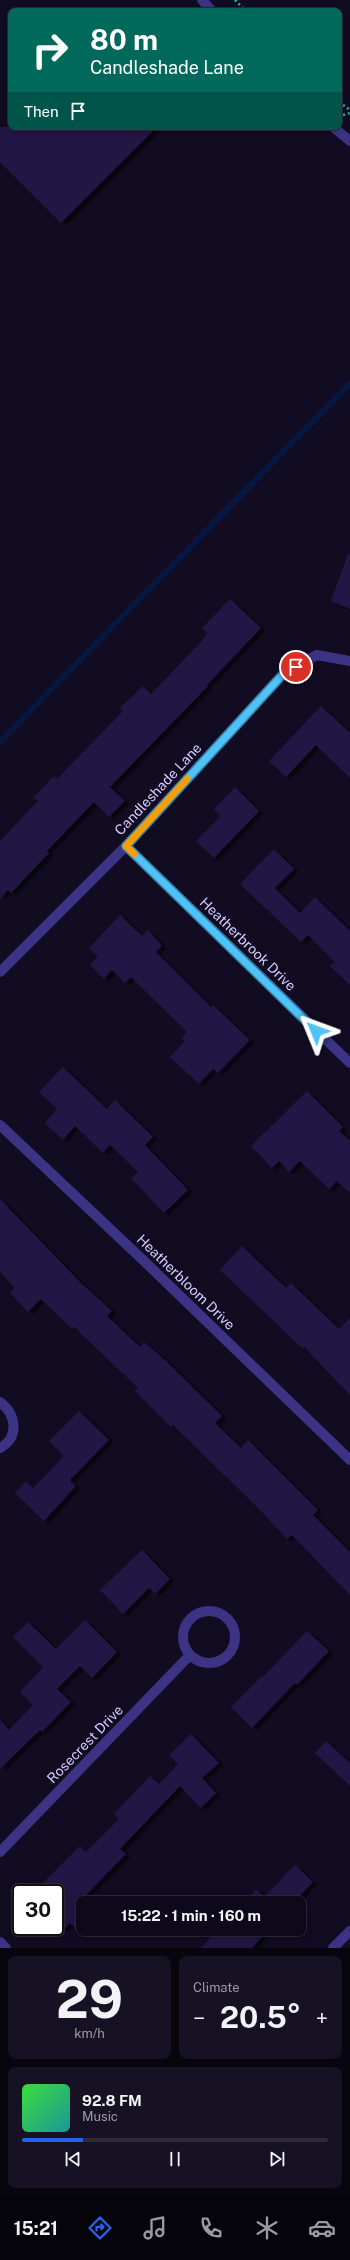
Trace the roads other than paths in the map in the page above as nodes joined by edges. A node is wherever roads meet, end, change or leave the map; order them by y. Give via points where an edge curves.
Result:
1 (202, 0) edge
2 (209, 8) edge
3 (337, 130) edge
4 (350, 141) edge
5 (350, 661) edge
6 (126, 846) junction
7 (0, 972) edge
8 (350, 1063) edge
9 (0, 1125) edge
10 (0, 1402) edge
11 (0, 1448) edge
12 (350, 1460) edge
13 (190, 1655) junction
14 (0, 1852) edge
15 (350, 1930) edge
16 (0, 1942) edge
17 (6, 1948) edge
18 (333, 1948) edge

1 - 2 street
3 - 4 street
5 - 6 street, Candleshade Lane via 317,655 285,672
6 - 7 street, Candleshade Lane
6 - 8 street, Heatherbrook Drive
9 - 12 street, Heatherbloom Drive via 144,1260
10 - 11 street via 12,1414 14,1423 10,1439
13 - 13 street via 201,1661 213,1663 227,1655 235,1640 232,1624 227,1618 211,1610 202,1611 190,1618 183,1630 183,1638
13 - 14 street, Rosecrest Drive
15 - 18 street
16 - 17 street

